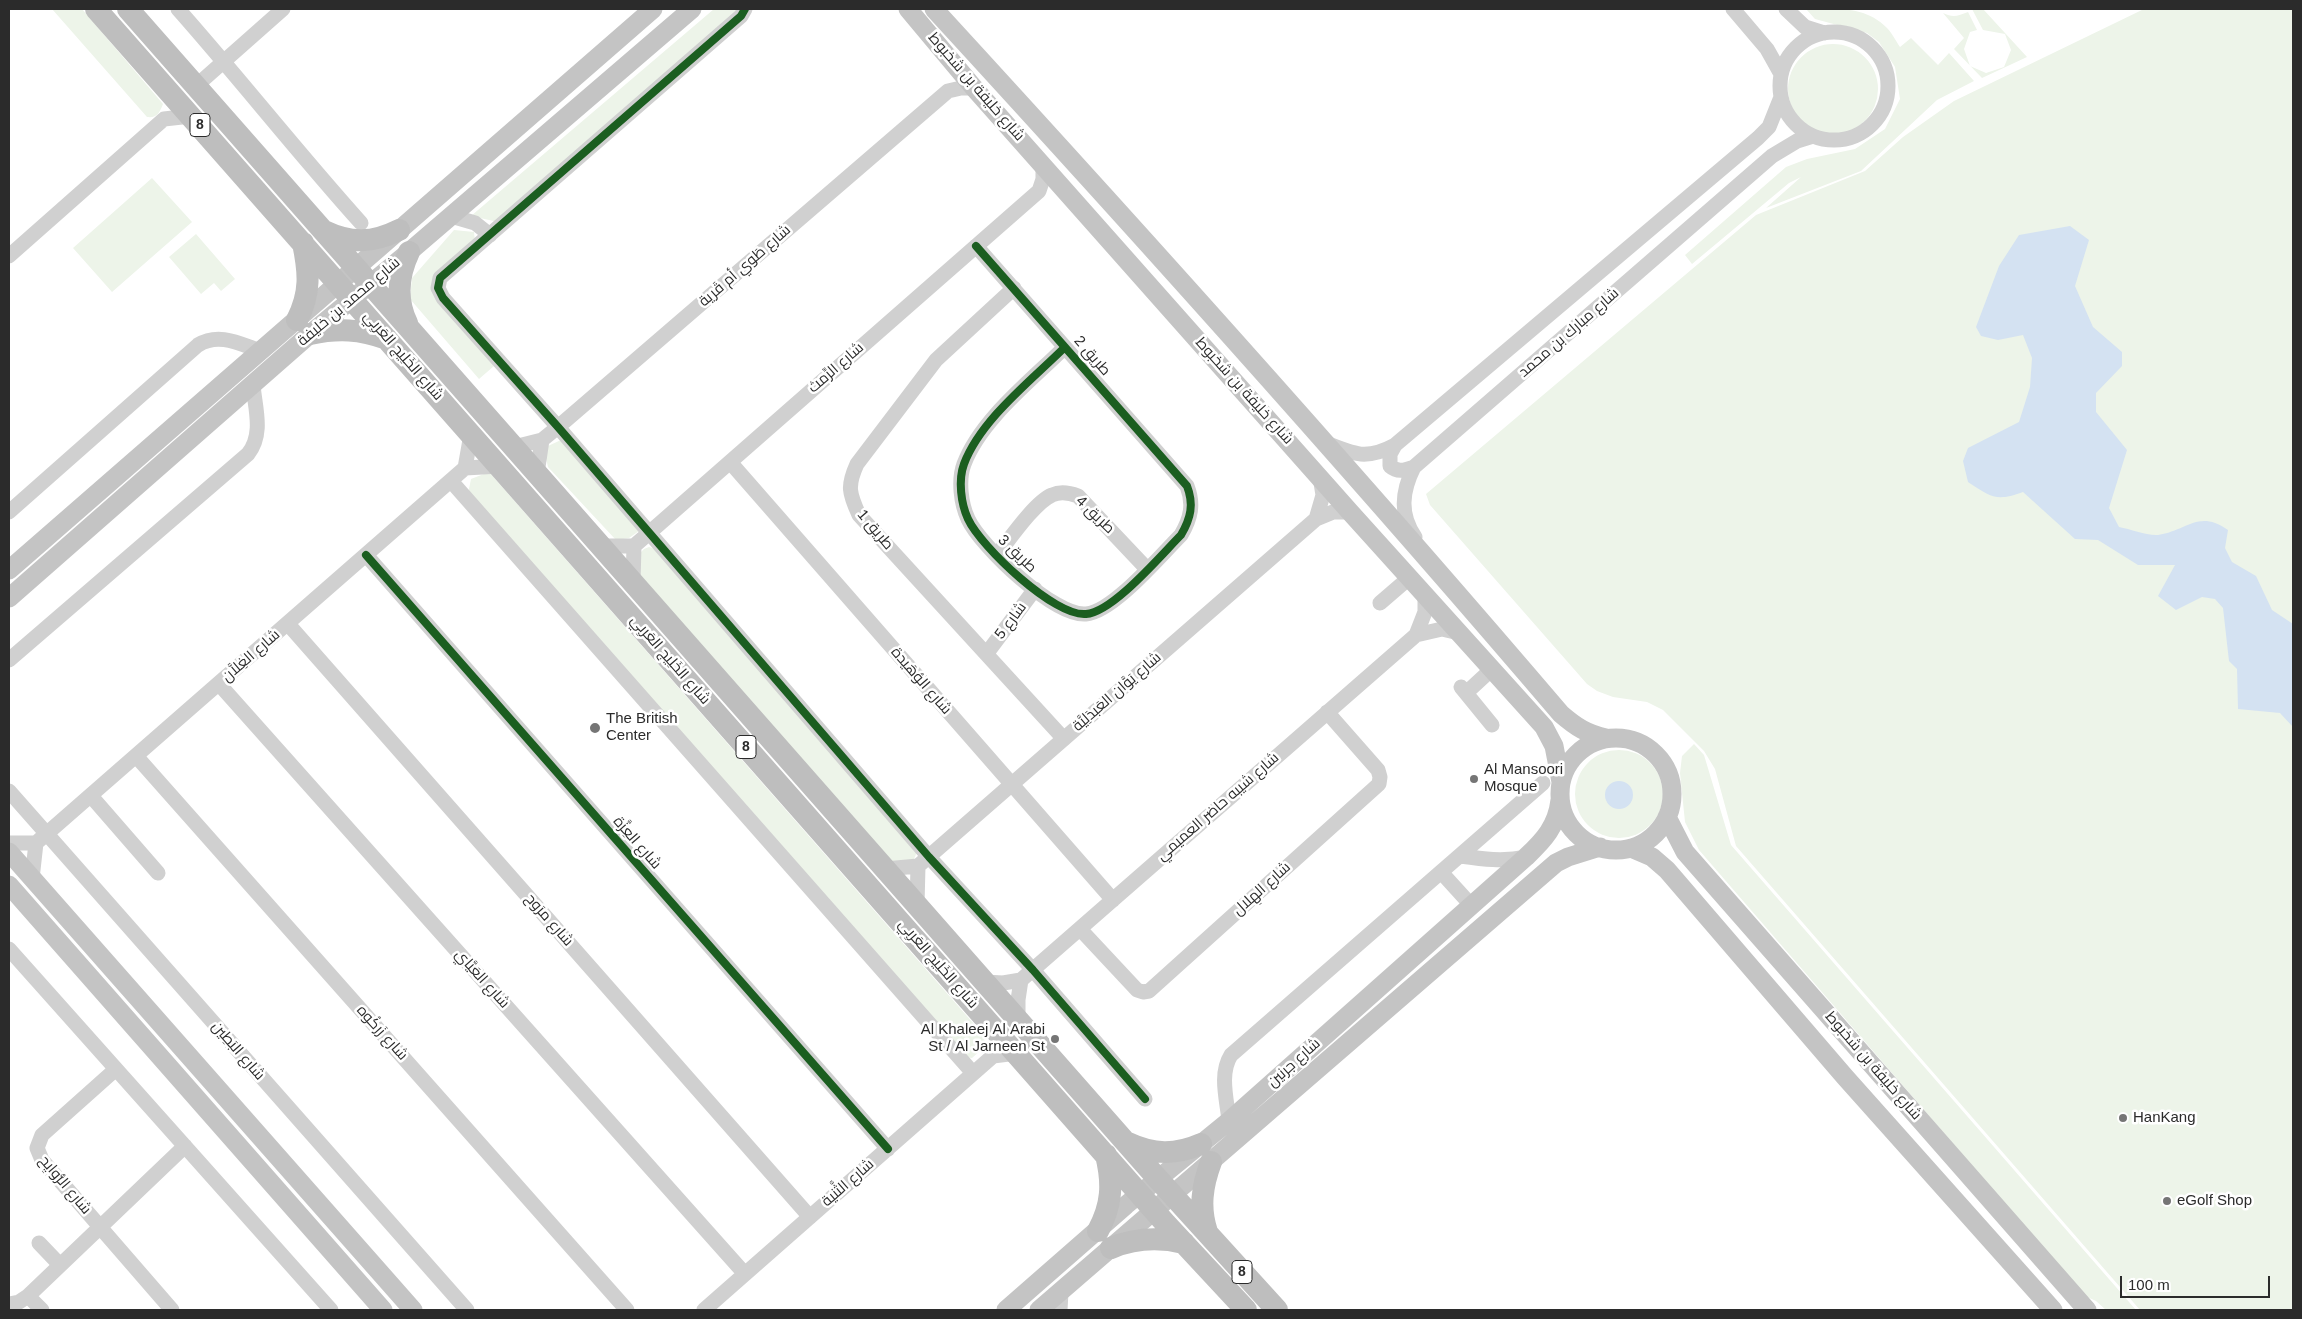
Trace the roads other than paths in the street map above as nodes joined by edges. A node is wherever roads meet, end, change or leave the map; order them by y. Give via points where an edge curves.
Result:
1 (96, 9) edge
2 (128, 9) edge
3 (178, 9) edge
4 (283, 9) edge
5 (654, 9) edge
6 (692, 9) edge
7 (745, 9) edge
8 (908, 9) edge
9 (934, 9) edge
10 (1733, 9) edge
11 (1786, 9) edge
12 (1824, 33) junction
13 (952, 61) junction
14 (224, 62) junction
15 (1781, 74) junction
16 (196, 86) junction
17 (974, 88) junction
18 (948, 91) junction
19 (170, 92) junction
20 (1781, 97) junction
21 (191, 116) junction
22 (164, 119) junction
23 (1813, 136) junction
24 (1043, 164) junction
25 (1066, 190) junction
26 (1039, 191) junction
27 (452, 216) junction
28 (361, 223) dead end
29 (324, 230) junction
30 (399, 230) junction
31 (490, 235) junction
32 (303, 242) junction
33 (976, 246) junction
34 (409, 252) junction
35 (9, 256) edge
36 (363, 275) junction
37 (1014, 288) junction
38 (345, 291) junction
39 (304, 327) junction
40 (410, 329) junction
41 (387, 339) junction
42 (1065, 347) junction
43 (261, 351) junction
44 (253, 385) junction
45 (558, 427) junction
46 (471, 434) junction
47 (542, 440) junction
48 (1324, 442) junction
49 (1395, 445) junction
50 (514, 447) junction
51 (730, 462) junction
52 (500, 466) junction
53 (1414, 467) junction
54 (465, 468) junction
55 (537, 474) junction
56 (1320, 477) junction
57 (451, 481) junction
58 (1187, 486) joint
59 (9, 512) edge
60 (1350, 512) junction
61 (1316, 519) junction
62 (649, 533) junction
63 (601, 546) junction
64 (634, 546) junction
65 (366, 556) junction
66 (997, 556) junction
67 (1434, 565) junction
68 (1147, 569) junction
69 (9, 570) edge
70 (1409, 578) junction
71 (632, 582) junction
72 (1035, 589) junction
73 (1425, 596) junction
74 (9, 598) edge
75 (1380, 603) dead end
76 (288, 624) junction
77 (1459, 633) junction
78 (1416, 635) junction
79 (11, 653) edge
80 (987, 653) junction
81 (1492, 669) junction
82 (219, 684) junction
83 (1327, 712) junction
84 (1492, 725) dead end
85 (1606, 738) junction
86 (1064, 739) junction
87 (136, 756) junction
88 (1011, 785) junction
89 (1555, 788) junction
90 (9, 791) edge
91 (91, 796) junction
92 (1667, 817) junction
93 (1480, 838) junction
94 (42, 839) junction
95 (9, 843) edge
96 (1600, 847) junction
97 (1631, 848) junction
98 (9, 852) edge
99 (1460, 856) junction
100 (1526, 857) junction
101 (1490, 860) junction
102 (924, 862) junction
103 (885, 868) junction
104 (158, 872) dead end
105 (1441, 872) junction
106 (32, 879) junction
107 (9, 885) edge
108 (1113, 900) junction
109 (917, 905) junction
110 (1471, 905) junction
111 (1080, 929) junction
112 (9, 948) edge
113 (1033, 970) junction
114 (1021, 980) junction
115 (985, 982) junction
116 (1018, 1020) junction
117 (995, 1030) junction
118 (1016, 1053) junction
119 (993, 1056) junction
120 (116, 1069) junction
121 (973, 1073) junction
122 (1144, 1099) dead end
123 (1229, 1121) junction
124 (1128, 1143) junction
125 (185, 1146) junction
126 (888, 1148) junction
127 (1206, 1153) junction
128 (1106, 1154) junction
129 (1166, 1187) junction
130 (1147, 1202) junction
131 (810, 1217) junction
132 (98, 1224) junction
133 (1207, 1233) junction
134 (1104, 1239) junction
135 (39, 1243) dead end
136 (1184, 1243) junction
137 (60, 1265) junction
138 (745, 1274) junction
139 (28, 1296) junction
140 (1060, 1301) edge
141 (9, 1304) edge
142 (42, 1310) edge
143 (172, 1310) edge
144 (331, 1310) edge
145 (383, 1310) edge
146 (413, 1310) edge
147 (467, 1310) edge
148 (627, 1310) edge
149 (704, 1310) edge
150 (1006, 1310) edge
151 (1039, 1310) edge
152 (1246, 1310) edge
153 (1277, 1310) edge
154 (2053, 1310) edge
155 (2087, 1310) edge

1 - 19 highway, شارع الخَلِيج العَربِي / 8
2 - 16 highway, شارع الخَلِيج العَربِي / 8
3 - 14 street
4 - 14 street
5 - 30 main road, شارع محمد بن خليفة
6 - 27 main road, شارع محمد بن خليفة
7 - 31 street via 736,21
8 - 13 main road, شارع خليفة بن شخبوط
9 - 48 main road, شارع خليفة بن شخبوط via 1106,196
10 - 15 street via 1767,49
11 - 12 street via 1805,28
12 - 15 street via 1796,47
12 - 23 street via 1860,38 1880,57 1889,83 1887,101 1879,118 1866,130 1849,138 1831,140
13 - 17 main road, شارع خليفة بن شخبوط
13 - 18 street via 953,78
14 - 16 street
14 - 28 street
15 - 20 street
16 - 29 highway, شارع الخَلِيج العَربِي / 8
17 - 18 street
17 - 24 main road, شارع خليفة بن شخبوط
18 - 45 street, شارع طَوي أم قَرية
19 - 21 highway, شارع الخَلِيج العَربِي / 8
19 - 22 street
20 - 23 street via 1787,113 1798,127
20 - 49 street, شارع مبارك بن محمد via 1769,127 1758,138
21 - 22 street
21 - 32 highway, شارع الخَلِيج العَربِي / 8
22 - 35 street
23 - 53 street, شارع مبارك بن محمد via 1797,141 1772,156
24 - 25 main road, شارع خليفة بن شخبوط
24 - 26 street
25 - 26 street
25 - 56 main road, شارع خليفة بن شخبوط
26 - 33 street, شارع الرِّمث
27 - 31 street via 475,223
27 - 34 main road, شارع محمد بن خليفة
29 - 30 highway via 358,242 375,240
29 - 36 highway, شارع الخَلِيج العَربِي / 8
30 - 36 main road, شارع محمد بن خليفة
31 - 45 street via 440,278 438,288 443,298
32 - 38 highway, شارع الخَلِيج العَربِي / 8
32 - 39 highway via 309,283
33 - 37 street, طريق 2
33 - 51 street, شارع الرِّمث
34 - 36 main road, شارع محمد بن خليفة
34 - 40 highway via 399,286 402,308
36 - 38 main road, شارع محمد بن خليفة
36 - 40 highway, شارع الخَلِيج العَربِي / 8
37 - 42 street, طريق 2
37 - 80 street, طريق 1 via 936,360 857,464 849,494 859,515
38 - 39 main road, شارع محمد بن خليفة
38 - 41 highway, شارع الخَلِيج العَربِي / 8
39 - 41 highway via 351,329
39 - 43 main road, شارع محمد بن خليفة
39 - 44 main road, شارع محمد بن خليفة
40 - 50 highway, شارع الخَلِيج العَربِي / 8
41 - 46 highway, شارع الخَلِيج العَربِي / 8
42 - 58 street, طريق 2
42 - 66 street, طريق 3 via 994,418 975,442 964,465 960,484 968,519
43 - 59 street via 218,338 198,344
43 - 69 main road, شارع محمد بن خليفة
44 - 74 main road, شارع محمد بن خليفة
44 - 79 street via 257,434 248,454
45 - 47 street, شارع طَوي أم قَرية
45 - 62 street
46 - 52 highway, شارع الخَلِيج العَربِي / 8
46 - 54 street
47 - 50 street, شارع طَوي أم قَرية
47 - 55 street
48 - 49 street, شارع مبارك بن محمد via 1363,455 1379,453
48 - 67 main road, شارع خليفة بن شخبوط
49 - 53 street via 1390,454 1390,466 1400,471
50 - 55 highway, شارع الخَلِيج العَربِي / 8
51 - 62 street, شارع الرِّمث
51 - 88 street, شارع الوُهَيدة
52 - 54 street
52 - 117 highway, شارع الخَلِيج العَربِي / 8
53 - 67 street, شارع مبارك بن محمد via 1404,493 1404,516
54 - 57 street, شارع الغِلاَّن
55 - 63 highway, شارع الخَلِيج العَربِي / 8
56 - 60 main road, شارع خليفة بن شخبوط
56 - 61 street via 1323,495
57 - 65 street, شارع الغِلاَّن
57 - 121 street
58 - 68 street, طريق 3 via 1192,509 1188,523 1181,535
60 - 61 street, شارع يَوَّان العَبدَلِيَّة via 1332,512
60 - 70 main road, شارع خليفة بن شخبوط
61 - 86 street, شارع يَوَّان العَبدَلِيَّة
62 - 64 street, شارع الرِّمث
62 - 102 street
63 - 64 street
63 - 71 highway, شارع الخَلِيج العَربِي / 8
64 - 71 street
65 - 76 street, شارع الغِلاَّن
65 - 126 street, شارع العِزَّة
66 - 68 street, طريق 4 via 1032,511 1051,495 1066,492 1078,496
66 - 72 street, طريق 3
67 - 85 main road, شارع خليفة بن شخبوط via 1561,714 1588,734
68 - 72 street, طريق 3 via 1114,601 1087,614 1057,605
70 - 73 main road, شارع خليفة بن شخبوط
70 - 75 street
71 - 103 highway, شارع الخَلِيج العَربِي / 8
72 - 80 street, شارع 5
73 - 77 main road, شارع خليفة بن شخبوط
73 - 78 street, شارع شيبه حاضر العميمي via 1425,612
76 - 82 street, شارع الغِلاَّن
76 - 131 street, شارع مرَوح
77 - 78 street, شارع شيبه حاضر العميمي via 1442,629
77 - 81 main road, شارع خليفة بن شخبوط
78 - 83 street, شارع شيبه حاضر العميمي
80 - 86 street, طريق 1
81 - 84 street via 1464,690
81 - 89 main road, شارع خليفة بن شخبوط via 1544,727 1554,746
82 - 87 street, شارع الغِلاَّن
82 - 138 street, شارع العَيَّاي
83 - 108 street, شارع شيبه حاضر العميمي
83 - 111 street, شارع الهِلال via 1378,770 1379,784 1149,991 1137,990
85 - 89 main road via 1577,753
85 - 92 main road via 1624,738 1642,744 1657,755 1671,784 1672,801
86 - 88 street, شارع يَوَّان العَبدَلِيَّة
87 - 91 street, شارع الغِلاَّن
87 - 148 street, شارع زَركُوه
88 - 102 street, شارع يَوَّان العَبدَلِيَّة
88 - 108 street, شارع الوُهَيدة
89 - 93 street
89 - 96 main road via 1564,816 1573,830
89 - 100 main road, شارع جرنين via 1558,815 1553,828
90 - 94 street, شارع البَطِين
91 - 94 street, شارع الغِلاَّن
91 - 104 street
92 - 97 main road via 1646,841
92 - 155 main road, شارع خليفة بن شخبوط via 1685,852
93 - 99 street
93 - 101 street via 1484,854
94 - 95 street
94 - 106 street
94 - 147 street, شارع البَطِين
96 - 97 main road
96 - 127 main road, شارع جرنين via 1556,863
97 - 154 main road, شارع خليفة بن شخبوط via 1652,857 1667,870 1845,1077
98 - 106 main road
99 - 101 street
99 - 105 street
100 - 101 street
100 - 110 main road, شارع جرنين
102 - 103 street
102 - 109 street
102 - 113 street
103 - 109 highway, شارع الخَلِيج العَربِي / 8
105 - 110 street
105 - 123 street via 1230,1055 1224,1073
106 - 146 main road
107 - 145 main road
108 - 111 street, شارع شيبه حاضر العميمي
109 - 115 highway, شارع الخَلِيج العَربِي / 8
110 - 123 main road, شارع جرنين
111 - 113 street, شارع شيبه حاضر العميمي
112 - 120 street
113 - 114 street, شارع شيبه حاضر العميمي
113 - 122 street
114 - 115 street
114 - 116 street
115 - 116 highway, شارع الخَلِيج العَربِي / 8
116 - 124 highway, شارع الخَلِيج العَربِي / 8
117 - 118 highway, شارع الخَلِيج العَربِي / 8
117 - 119 street
118 - 119 street
118 - 128 highway, شارع الخَلِيج العَربِي / 8
119 - 121 street, شارع الثَّنية
120 - 125 street
120 - 132 street, شارع الرُّوايِح via 42,1135 37,1148 42,1160
121 - 126 street, شارع الثَّنية
123 - 127 main road, شارع جرنين
124 - 127 highway via 1147,1151
124 - 129 highway, شارع الخَلِيج العَربِي / 8
125 - 132 street
125 - 144 street
126 - 131 street, شارع الثَّنية
127 - 129 main road, شارع جرنين
127 - 133 highway via 1202,1199
128 - 130 highway, شارع الخَلِيج العَربِي / 8
128 - 134 highway via 1111,1194
129 - 130 main road, شارع جرنين
129 - 133 highway, شارع الخَلِيج العَربِي / 8
130 - 134 main road, شارع جرنين
130 - 136 highway, شارع الخَلِيج العَربِي / 8
131 - 138 street, شارع الثَّنية
132 - 137 street
132 - 143 street, شارع الرُّوايِح
133 - 153 highway, شارع الخَلِيج العَربِي / 8
134 - 136 highway
134 - 140 main road, شارع جرنين
134 - 150 main road, شارع جرنين
135 - 137 street
136 - 152 highway, شارع الخَلِيج العَربِي / 8
137 - 139 street
138 - 149 street, شارع الثَّنية
139 - 141 street
139 - 142 street
140 - 151 main road, شارع جرنين

